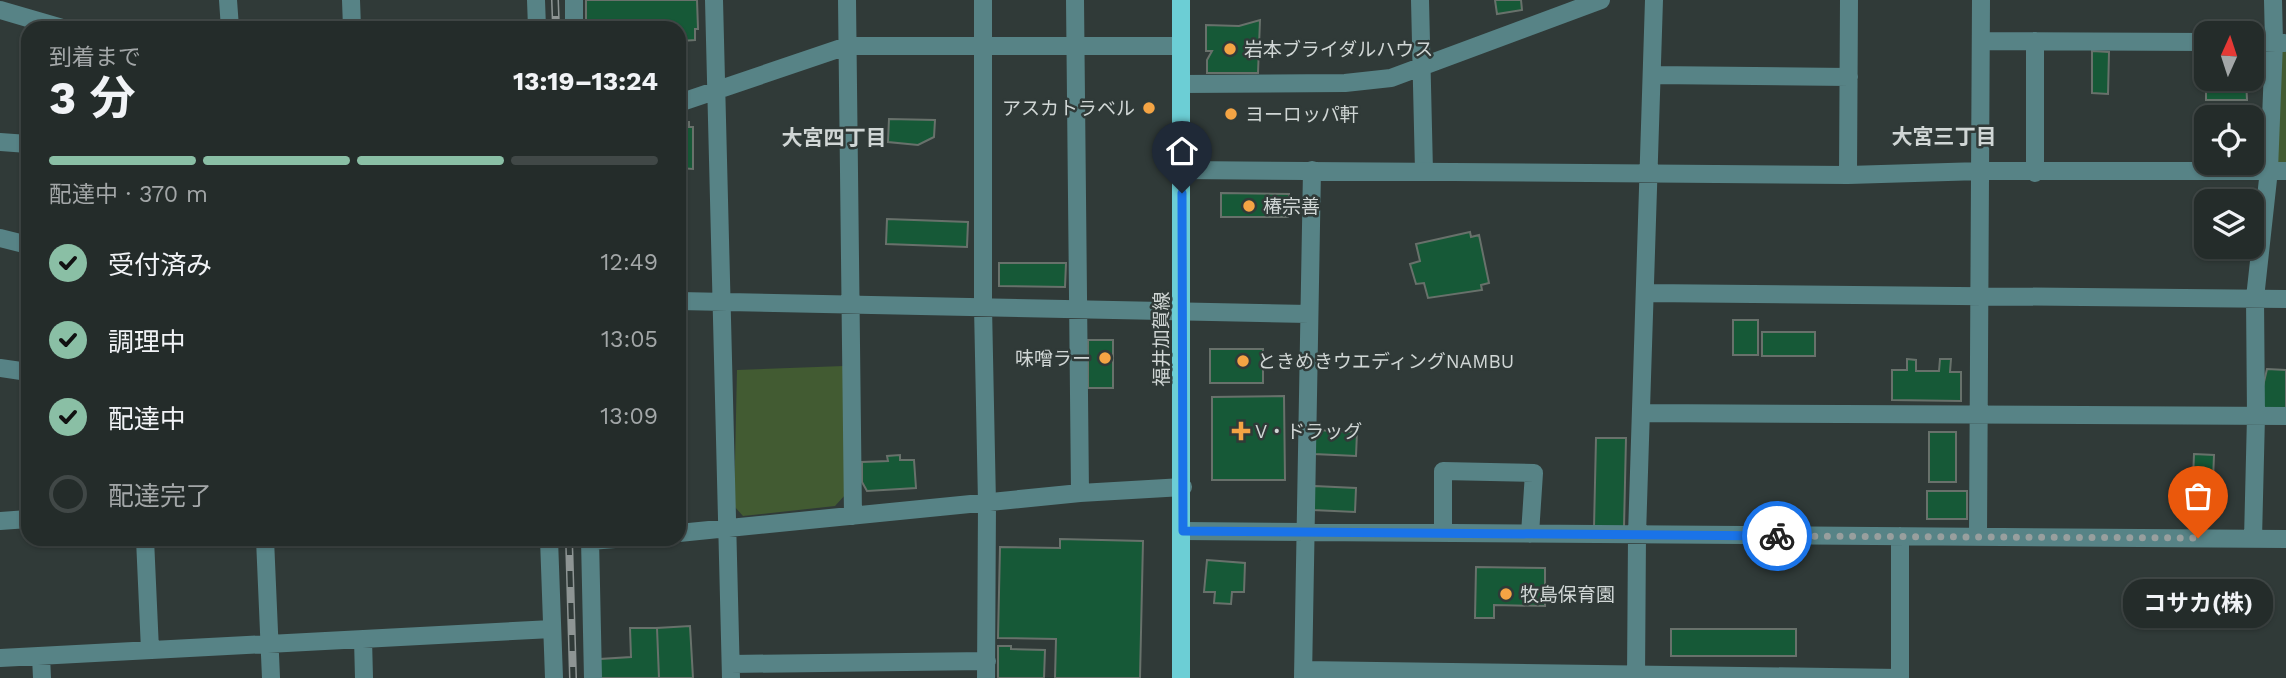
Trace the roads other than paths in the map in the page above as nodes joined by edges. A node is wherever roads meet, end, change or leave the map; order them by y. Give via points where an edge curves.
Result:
1 (228, 0) edge
2 (351, 0) edge
3 (536, 0) edge
4 (574, 0) edge
5 (714, 0) edge
6 (847, 0) edge
7 (983, 0) edge
8 (1075, 0) edge
9 (1181, 0) edge
10 (1420, 0) edge
11 (1601, 0) edge
12 (1654, 0) edge
13 (1849, 0) edge
14 (1981, 0) edge
15 (2273, 0) edge
16 (0, 10) edge
17 (38, 21) edge
18 (230, 21) edge
19 (352, 21) edge
20 (537, 21) edge
21 (574, 21) edge
22 (1981, 41) junction
23 (2035, 41) junction
24 (2194, 42) edge
25 (2280, 43) edge
26 (847, 46) junction
27 (983, 46) junction
28 (1076, 46) junction
29 (1181, 46) junction
30 (1421, 67) junction
31 (1653, 75) junction
32 (1849, 77) junction
33 (1181, 85) junction
34 (716, 91) junction
35 (686, 101) edge
36 (0, 142) edge
37 (21, 144) edge
38 (1182, 170) junction
39 (1312, 170) junction
40 (1982, 171) junction
41 (2278, 171) edge
42 (1424, 172) junction
43 (2035, 173) junction
44 (1650, 174) junction
45 (1848, 175) junction
46 (0, 238) edge
47 (21, 243) edge
48 (1646, 293) junction
49 (1980, 297) junction
50 (2255, 298) junction
51 (2286, 299) edge
52 (686, 301) edge
53 (721, 301) junction
54 (850, 304) junction
55 (983, 307) junction
56 (1077, 309) junction
57 (1182, 312) junction
58 (1309, 314) junction
59 (0, 368) edge
60 (21, 371) edge
61 (1641, 413) junction
62 (1979, 415) junction
63 (2256, 416) junction
64 (2286, 416) edge
65 (1183, 487) junction
66 (1080, 493) junction
67 (987, 503) junction
68 (853, 516) junction
69 (21, 520) edge
70 (0, 521) edge
71 (726, 528) junction
72 (1183, 531) junction
73 (686, 532) edge
74 (1305, 533) junction
75 (1443, 533) junction
76 (1530, 534) junction
77 (1637, 535) junction
78 (1900, 536) junction
79 (1979, 537) junction
80 (2253, 539) junction
81 (2286, 539) edge
82 (145, 546) edge
83 (265, 546) edge
84 (549, 546) edge
85 (590, 546) edge
86 (552, 629) junction
87 (363, 639) junction
88 (270, 643) junction
89 (150, 650) junction
90 (41, 656) junction
91 (0, 658) edge
92 (986, 669) edge
93 (885, 670) edge
94 (731, 671) edge
95 (1303, 674) edge
96 (1636, 676) edge
97 (42, 678) edge
98 (271, 678) edge
99 (364, 678) edge
100 (554, 678) edge
101 (593, 678) edge
102 (1181, 678) edge
103 (1900, 678) edge

1 - 18 street
2 - 19 street
3 - 20 street
4 - 21 street
5 - 34 street
6 - 26 street
7 - 27 street
8 - 28 street
9 - 29 main road, 福井加賀線
10 - 30 street
11 - 30 street
12 - 31 street
13 - 32 street
14 - 22 street
15 - 25 street
16 - 17 street
22 - 23 street
22 - 40 street
23 - 24 street
23 - 43 street
25 - 41 street
26 - 27 street
26 - 34 street
26 - 54 street
27 - 28 street
27 - 55 street
28 - 29 street
28 - 56 street
29 - 33 main road, 福井加賀線
30 - 33 street via 1391,78 1345,83
30 - 42 street
31 - 32 street
31 - 44 street
32 - 45 street
33 - 38 main road, 福井加賀線
34 - 35 street
34 - 53 street
36 - 37 street
38 - 39 street
38 - 57 main road, 福井加賀線
39 - 42 street
39 - 58 street
40 - 43 street
40 - 45 street
40 - 49 street
41 - 43 street
41 - 50 street
42 - 44 street
44 - 45 street
44 - 48 street
46 - 47 street
48 - 49 street
48 - 61 street
49 - 50 street
49 - 62 street
50 - 51 street
50 - 63 street
52 - 53 street
53 - 54 street
53 - 71 street
54 - 55 street
54 - 68 street
55 - 56 street
55 - 67 street
56 - 57 street
56 - 66 street
57 - 58 street
57 - 65 main road, 福井加賀線
58 - 74 street
59 - 60 street
61 - 62 street
61 - 77 street
62 - 63 street
62 - 79 street
63 - 64 street
63 - 80 street
65 - 66 street
65 - 72 main road, 福井加賀線
66 - 67 street
67 - 68 street
67 - 92 street
68 - 71 street
69 - 70 street
71 - 73 street
71 - 94 street
72 - 74 street
72 - 102 main road, 福井加賀線
74 - 75 street
74 - 95 street
75 - 76 street
75 - 76 street via 1443,471 1534,473
76 - 77 street
77 - 78 street
77 - 96 street
78 - 79 street
78 - 103 street
79 - 80 street
80 - 81 street
82 - 89 street
83 - 88 street
84 - 86 street
85 - 101 street
86 - 87 street
86 - 100 street
87 - 88 street
87 - 99 street
88 - 89 street
88 - 98 street
89 - 90 street
90 - 91 street
90 - 97 street
92 - 93 street
93 - 94 street
95 - 96 street
96 - 103 street

